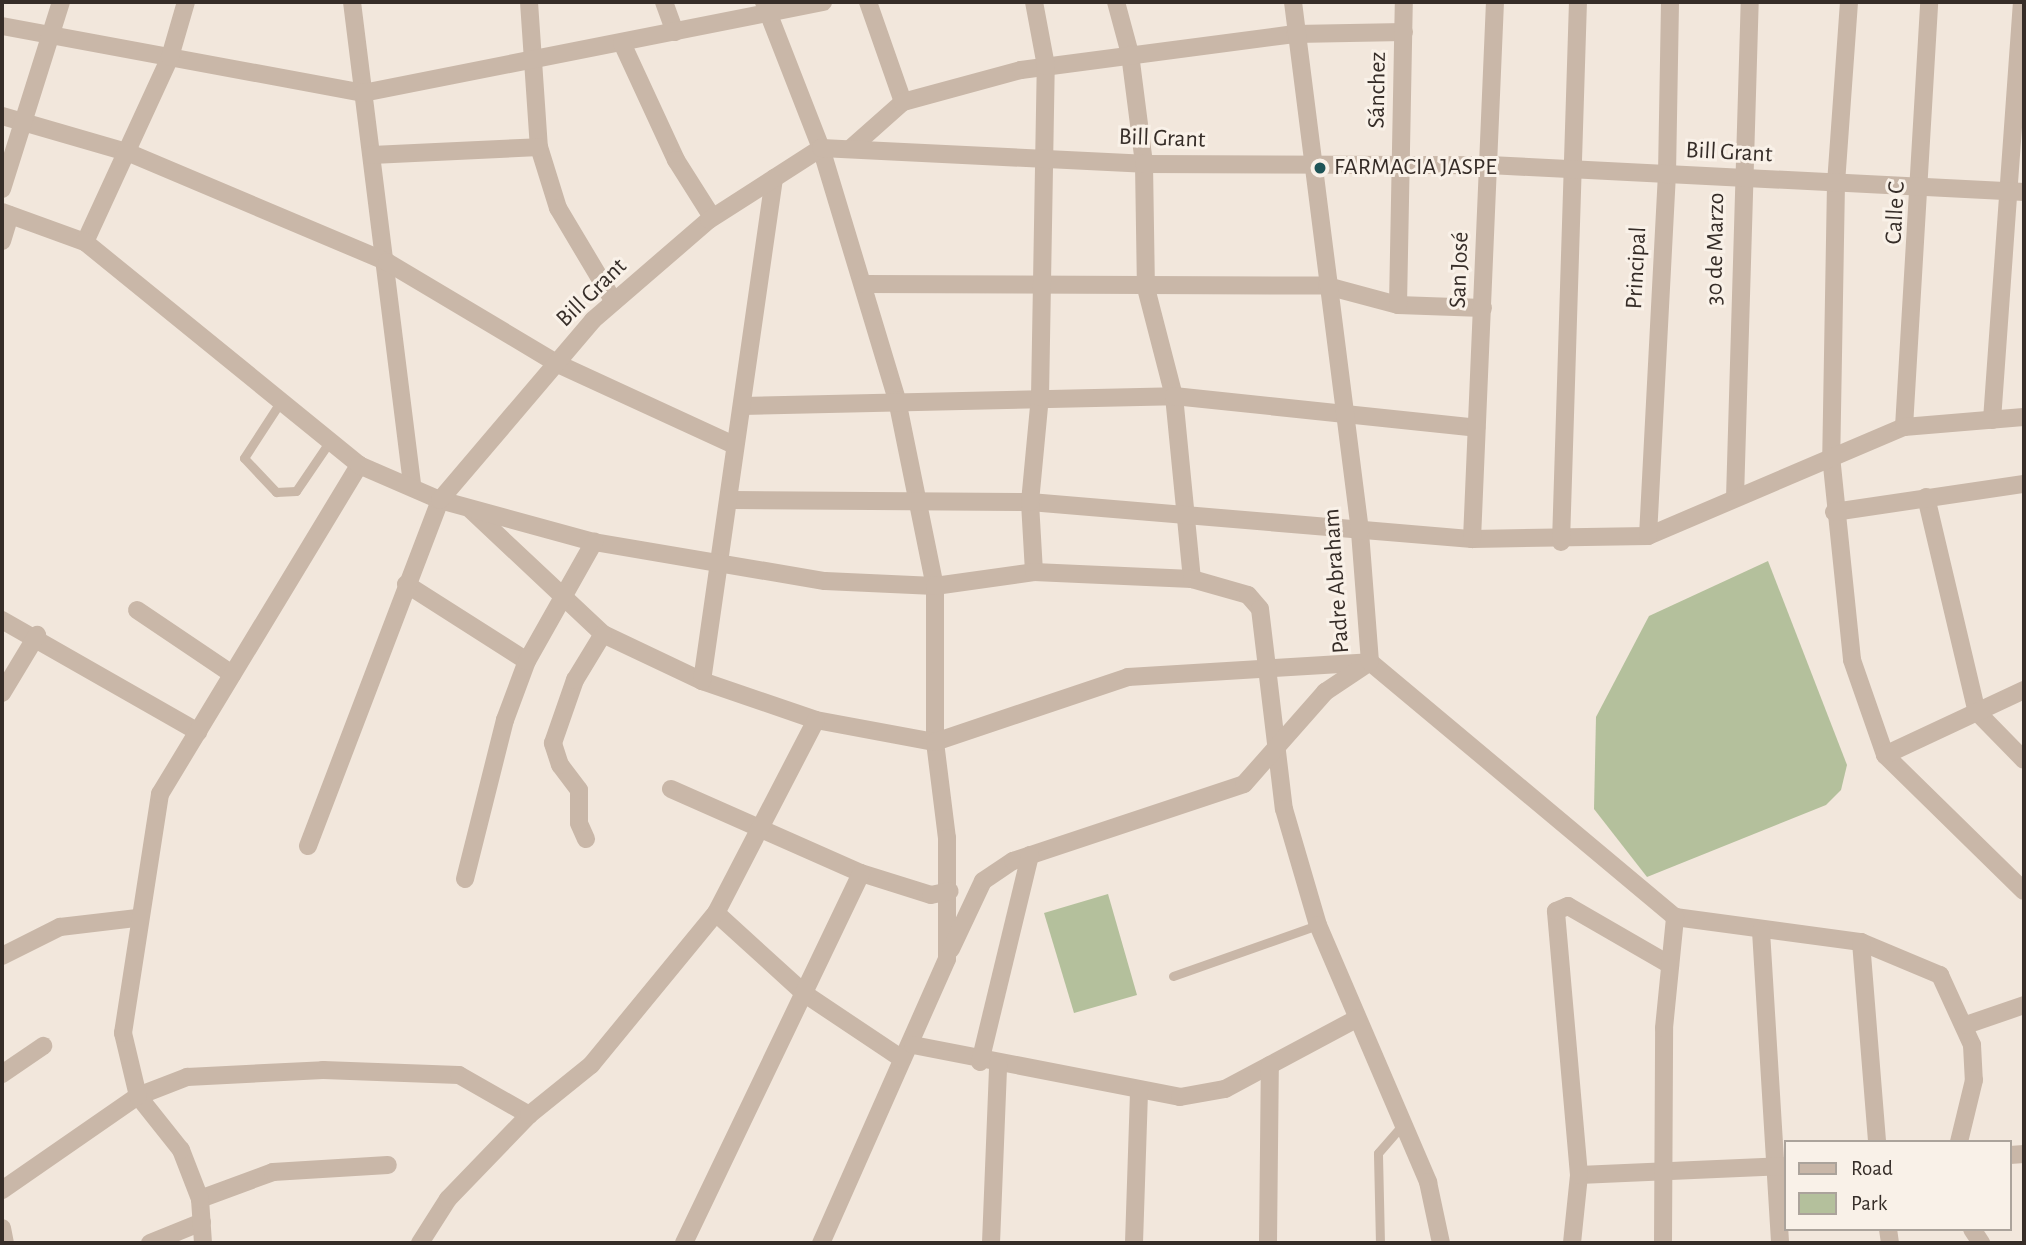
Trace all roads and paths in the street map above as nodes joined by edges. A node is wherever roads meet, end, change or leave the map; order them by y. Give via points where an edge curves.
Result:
1 (61, 2) edge
2 (186, 2) edge
3 (352, 2) edge
4 (529, 2) edge
5 (664, 2) edge
6 (824, 2) edge
7 (868, 2) edge
8 (1034, 2) edge
9 (1116, 2) edge
10 (1293, 2) edge
11 (1404, 2) edge
12 (1495, 2) edge
13 (1578, 2) edge
14 (1670, 2) edge
15 (1749, 2) edge
16 (1849, 2) edge
17 (1929, 2) edge
18 (2022, 2) edge
19 (767, 9) edge
20 (2, 26) edge
21 (675, 32) junction
22 (1404, 32) junction
23 (1295, 34) junction
24 (54, 36) junction
25 (622, 43) junction
26 (1130, 54) junction
27 (170, 57) junction
28 (537, 61) junction
29 (1046, 66) junction
30 (363, 93) junction
31 (903, 102) junction
32 (2, 116) edge
33 (24, 122) junction
34 (539, 147) junction
35 (821, 148) junction
36 (850, 149) junction
37 (127, 152) junction
38 (372, 155) junction
39 (1044, 158) junction
40 (1144, 164) junction
41 (1489, 165) junction
42 (1317, 166) junction
43 (1402, 166) junction
44 (1570, 168) junction
45 (1667, 175) junction
46 (774, 178) junction
47 (1742, 178) junction
48 (1836, 183) junction
49 (1922, 187) junction
50 (2, 189) edge
51 (2005, 190) junction
52 (2024, 192) edge
53 (6, 214) edge
54 (712, 217) junction
55 (2, 241) edge
56 (85, 242) junction
57 (387, 262) junction
58 (863, 284) junction
59 (1041, 284) junction
60 (1327, 286) junction
61 (1146, 288) junction
62 (614, 302) junction
63 (1398, 305) junction
64 (1483, 308) junction
65 (558, 364) junction
66 (1174, 396) junction
67 (1040, 397) junction
68 (897, 400) junction
69 (281, 401) junction
70 (742, 406) junction
71 (1343, 412) junction
72 (2024, 417) edge
73 (1992, 420) junction
74 (1904, 427) junction
75 (1476, 428) junction
76 (330, 441) junction
77 (733, 445) junction
78 (1832, 456) junction
79 (359, 465) junction
80 (412, 484) junction
81 (2024, 484) edge
82 (1926, 496) junction
83 (1735, 498) junction
84 (440, 500) junction
85 (733, 500) junction
86 (1030, 502) junction
87 (919, 505) junction
88 (470, 509) junction
89 (1834, 512) junction
90 (1187, 513) junction
91 (1360, 531) junction
92 (1648, 536) junction
93 (1472, 539) junction
94 (594, 542) junction
95 (1561, 542) junction
96 (717, 562) junction
97 (1034, 572) junction
98 (1192, 579) junction
99 (406, 584) junction
100 (935, 586) junction
101 (563, 601) junction
102 (137, 610) dead end
103 (2, 620) edge
104 (603, 634) junction
105 (37, 635) junction
106 (527, 661) junction
107 (1370, 662) junction
108 (1266, 667) junction
109 (232, 674) junction
110 (702, 681) junction
111 (2024, 690) edge
112 (2, 692) edge
113 (1977, 712) junction
114 (816, 720) junction
115 (198, 732) junction
116 (935, 742) junction
117 (1277, 752) junction
118 (1885, 755) junction
119 (2024, 760) edge
120 (671, 789) dead end
121 (762, 826) junction
122 (586, 839) dead end
123 (307, 846) dead end
124 (1031, 855) junction
125 (861, 873) junction
126 (465, 879) dead end
127 (950, 891) junction
128 (2024, 891) edge
129 (716, 913) junction
130 (1675, 917) junction
131 (137, 918) junction
132 (1318, 925) junction
133 (1762, 931) junction
134 (1861, 942) junction
135 (2, 956) edge
136 (947, 959) junction
137 (1670, 965) junction
138 (1172, 976) dead end
139 (805, 994) junction
140 (2024, 1006) edge
141 (1356, 1019) junction
142 (1966, 1025) junction
143 (43, 1046) dead end
144 (908, 1052) junction
145 (980, 1062) junction
146 (998, 1065) junction
147 (1270, 1065) junction
148 (2, 1074) edge
149 (1139, 1090) junction
150 (138, 1096) junction
151 (529, 1115) junction
152 (1401, 1128) junction
153 (1877, 1140) edge
154 (1959, 1140) edge
155 (388, 1165) dead end
156 (1781, 1166) edge
157 (1660, 1173) junction
158 (1579, 1175) junction
159 (2, 1190) edge
160 (201, 1199) junction
161 (202, 1222) junction
162 (2, 1228) edge
163 (5, 1243) edge
164 (150, 1243) edge
165 (203, 1243) edge
166 (420, 1243) edge
167 (684, 1243) edge
168 (821, 1243) edge
169 (991, 1243) edge
170 (1134, 1243) edge
171 (1268, 1243) edge
172 (1380, 1243) edge
173 (1440, 1243) edge
174 (1572, 1243) edge
175 (1663, 1243) edge
176 (1780, 1243) edge

1 - 24 street
2 - 27 street
3 - 30 street
4 - 28 street
5 - 21 street
6 - 19 street
7 - 31 street
8 - 29 street
9 - 26 street
10 - 23 street, Padre Abraham
11 - 22 street, Sánchez
12 - 41 street, San José
13 - 44 street
14 - 45 street, Principal
15 - 47 street, 30 de Marzo
16 - 48 street
17 - 49 street, Calle C
18 - 51 street
19 - 21 street
19 - 35 street
20 - 24 street
21 - 25 street
22 - 23 street
22 - 43 street, Sánchez
23 - 26 street
23 - 42 street, Padre Abraham
24 - 27 street
24 - 33 street
25 - 28 street
25 - 54 street via 676,160
26 - 29 street
26 - 40 street
27 - 30 street
27 - 37 street
28 - 30 street
28 - 34 street
29 - 31 street
29 - 39 street
30 - 38 street
31 - 36 street
32 - 33 street
33 - 37 street
33 - 50 street
34 - 38 street
34 - 62 street via 558,208
35 - 36 street, Bill Grant
35 - 46 street, Bill Grant
35 - 58 street
36 - 39 street, Bill Grant
37 - 56 street
37 - 57 street
38 - 57 street
39 - 40 street, Bill Grant
39 - 59 street
40 - 42 street, Bill Grant
40 - 61 street
41 - 43 street, Bill Grant
41 - 44 street, Bill Grant
41 - 64 street, San José
42 - 43 street, Bill Grant
42 - 60 street, Padre Abraham
43 - 63 street, Sánchez
44 - 45 street, Bill Grant
44 - 95 street
45 - 47 street, Bill Grant
45 - 92 street, Principal
46 - 54 street, Bill Grant
46 - 70 street
47 - 48 street, Bill Grant
47 - 83 street, 30 de Marzo
48 - 49 street, Bill Grant
48 - 78 street
49 - 51 street, Bill Grant
49 - 74 street, Calle C
51 - 52 street, Bill Grant
51 - 73 street
53 - 55 street
53 - 56 street
54 - 62 street, Bill Grant
56 - 69 street
57 - 65 street
57 - 80 street
58 - 59 street
58 - 68 street
59 - 61 street
59 - 67 street
60 - 61 street
60 - 63 street
60 - 71 street, Padre Abraham
61 - 66 street
62 - 65 street, Bill Grant
63 - 64 street
64 - 75 street, San José
65 - 77 street
65 - 84 street, Bill Grant
66 - 67 street
66 - 71 street
66 - 90 street
67 - 68 street
67 - 86 street
68 - 70 street
68 - 87 street
69 - 76 street
69 - 76 lane via 244,458 276,492 296,491
70 - 77 street
71 - 75 street
71 - 91 street, Padre Abraham
72 - 73 street
73 - 74 street
74 - 78 street
75 - 93 street, San José
76 - 79 street
77 - 85 street
78 - 83 street
78 - 89 street
79 - 80 street
79 - 109 street
80 - 84 street
81 - 82 street
82 - 89 street
82 - 113 street
83 - 92 street
84 - 88 street
84 - 99 street, Bill Grant
85 - 87 street
85 - 96 street
86 - 87 street
86 - 90 street
86 - 97 street
87 - 100 street
88 - 94 street
88 - 101 street
89 - 118 street via 1852,660
90 - 91 street
90 - 98 street
91 - 93 street
91 - 107 street, Padre Abraham
92 - 95 street
93 - 95 street
94 - 96 street
94 - 101 street
96 - 100 street via 825,581
96 - 110 street
97 - 98 street
97 - 100 street
98 - 108 street via 1255,599
99 - 106 street
99 - 123 street, Bill Grant
100 - 116 street
101 - 104 street
101 - 106 street
102 - 109 street
103 - 105 street
104 - 110 street
104 - 122 street via 575,680 553,743 560,765 579,790
105 - 112 street
105 - 115 street
106 - 126 street via 505,720
107 - 108 street
107 - 117 street, Padre Abraham via 1325,692
107 - 130 street
108 - 116 street via 1128,677
108 - 117 street
109 - 115 street
110 - 114 street
111 - 113 street
113 - 118 street
113 - 119 street
114 - 116 street
114 - 121 street
115 - 131 street via 160,794
116 - 127 street
117 - 124 street, Padre Abraham via 1244,784
117 - 132 street via 1284,809
118 - 128 street
120 - 121 street
121 - 125 street
121 - 129 street
124 - 136 street, Padre Abraham via 983,881
124 - 145 street
125 - 127 street via 931,895
125 - 139 street
127 - 136 street
129 - 139 street
129 - 151 street via 591,1065
130 - 133 street
130 - 137 street
131 - 135 street via 60,927
131 - 150 street via 123,1033
132 - 138 lane
132 - 141 street
133 - 134 street
133 - 156 street
134 - 142 street via 1922,962 1940,975
134 - 153 street
136 - 144 street, Padre Abraham
137 - 157 street
137 - 158 street via 1568,906 1556,911
139 - 144 street
139 - 167 street
140 - 142 street
141 - 147 street
141 - 152 street
142 - 154 street via 1974,1080
143 - 148 street
144 - 145 street
144 - 168 street, Padre Abraham
145 - 146 street
146 - 149 street
146 - 169 street
147 - 149 street via 1225,1089 1180,1097
147 - 171 street
149 - 170 street
150 - 151 street via 187,1077 458,1074
150 - 159 street
150 - 160 street via 181,1150
151 - 166 street via 448,1199
152 - 172 lane via 1378,1153
152 - 173 street via 1428,1182
155 - 160 street via 273,1172
156 - 157 street
156 - 176 street
157 - 158 street
157 - 175 street
158 - 174 street
160 - 161 street
161 - 164 street
161 - 165 street
162 - 163 street

